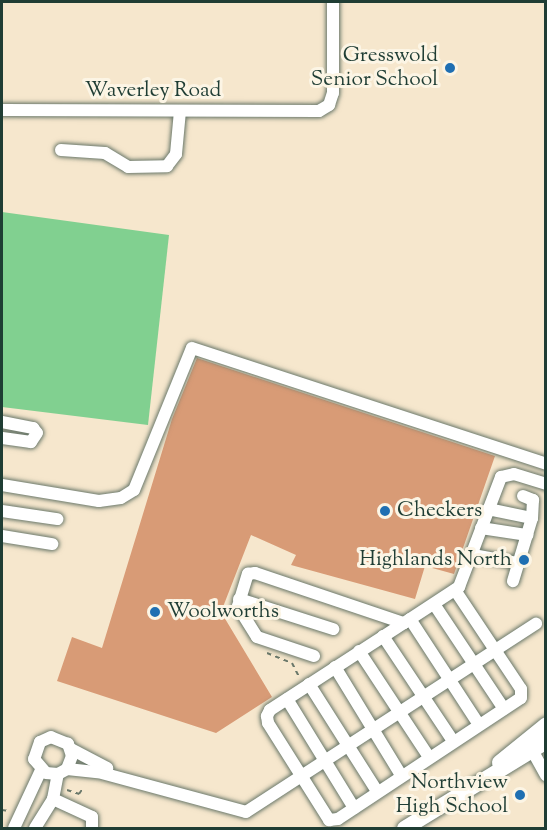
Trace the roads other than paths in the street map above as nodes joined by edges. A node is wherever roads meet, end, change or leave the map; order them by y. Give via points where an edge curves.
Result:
1 (333, 2) edge
2 (2, 110) edge
3 (180, 111) junction
4 (61, 150) dead end
5 (2, 422) edge
6 (2, 438) edge
7 (546, 464) edge
8 (546, 484) edge
9 (2, 485) edge
10 (523, 496) dead end
11 (488, 509) junction
12 (2, 511) edge
13 (532, 518) junction
14 (57, 519) dead end
15 (482, 528) junction
16 (527, 535) junction
17 (2, 536) edge
18 (52, 544) dead end
19 (472, 555) junction
20 (518, 563) junction
21 (513, 581) dead end
22 (455, 590) junction
23 (239, 599) junction
24 (434, 604) junction
25 (407, 621) junction
26 (536, 624) dead end
27 (333, 629) dead end
28 (383, 636) junction
29 (359, 651) junction
30 (314, 656) dead end
31 (335, 667) junction
32 (307, 686) junction
33 (287, 699) junction
34 (504, 709) junction
35 (546, 724) edge
36 (479, 725) junction
37 (453, 741) junction
38 (546, 741) edge
39 (71, 750) junction
40 (532, 750) junction
41 (429, 757) junction
42 (41, 770) junction
43 (401, 775) junction
44 (546, 775) edge
45 (60, 776) junction
46 (479, 780) junction
47 (139, 781) junction
48 (377, 791) junction
49 (53, 799) junction
50 (354, 808) junction
51 (326, 824) edge
52 (14, 828) edge
53 (35, 828) edge
54 (92, 828) edge
55 (404, 828) edge

1 - 3 street, Waverley Road via 332,99 325,109 304,113
2 - 3 street, Waverley Road
3 - 4 street via 176,154 166,166 128,167 105,153
5 - 6 street via 33,428 37,433 31,442
7 - 9 street via 192,348 134,490 121,498 99,501
8 - 11 street via 514,474 501,477
10 - 13 street via 533,500
11 - 13 street
11 - 15 street
12 - 14 street
13 - 16 street
15 - 16 street
15 - 19 street
16 - 20 street
17 - 18 street
19 - 20 street
19 - 22 street
20 - 21 street
22 - 24 street
22 - 34 street via 521,689 521,698
23 - 25 street via 246,576 255,573
23 - 27 street
23 - 30 street via 247,623 259,640
24 - 25 street
24 - 34 street
25 - 28 street
25 - 36 street
26 - 47 street via 246,812
28 - 29 street
28 - 37 street
29 - 31 street
29 - 41 street
31 - 32 street
31 - 43 street
32 - 33 street
32 - 48 street
33 - 50 street
33 - 51 street via 270,710 268,723
34 - 36 street
35 - 46 main road
36 - 37 street
37 - 41 street
38 - 40 main road
39 - 42 street via 63,740 45,738 34,753
39 - 45 street
39 - 47 street via 87,761
40 - 44 street
40 - 46 main road
41 - 43 street
42 - 45 street
42 - 52 street
43 - 48 street
45 - 47 street
45 - 49 street
46 - 55 main road
48 - 50 street
49 - 53 street
49 - 54 street via 92,817
50 - 51 street

